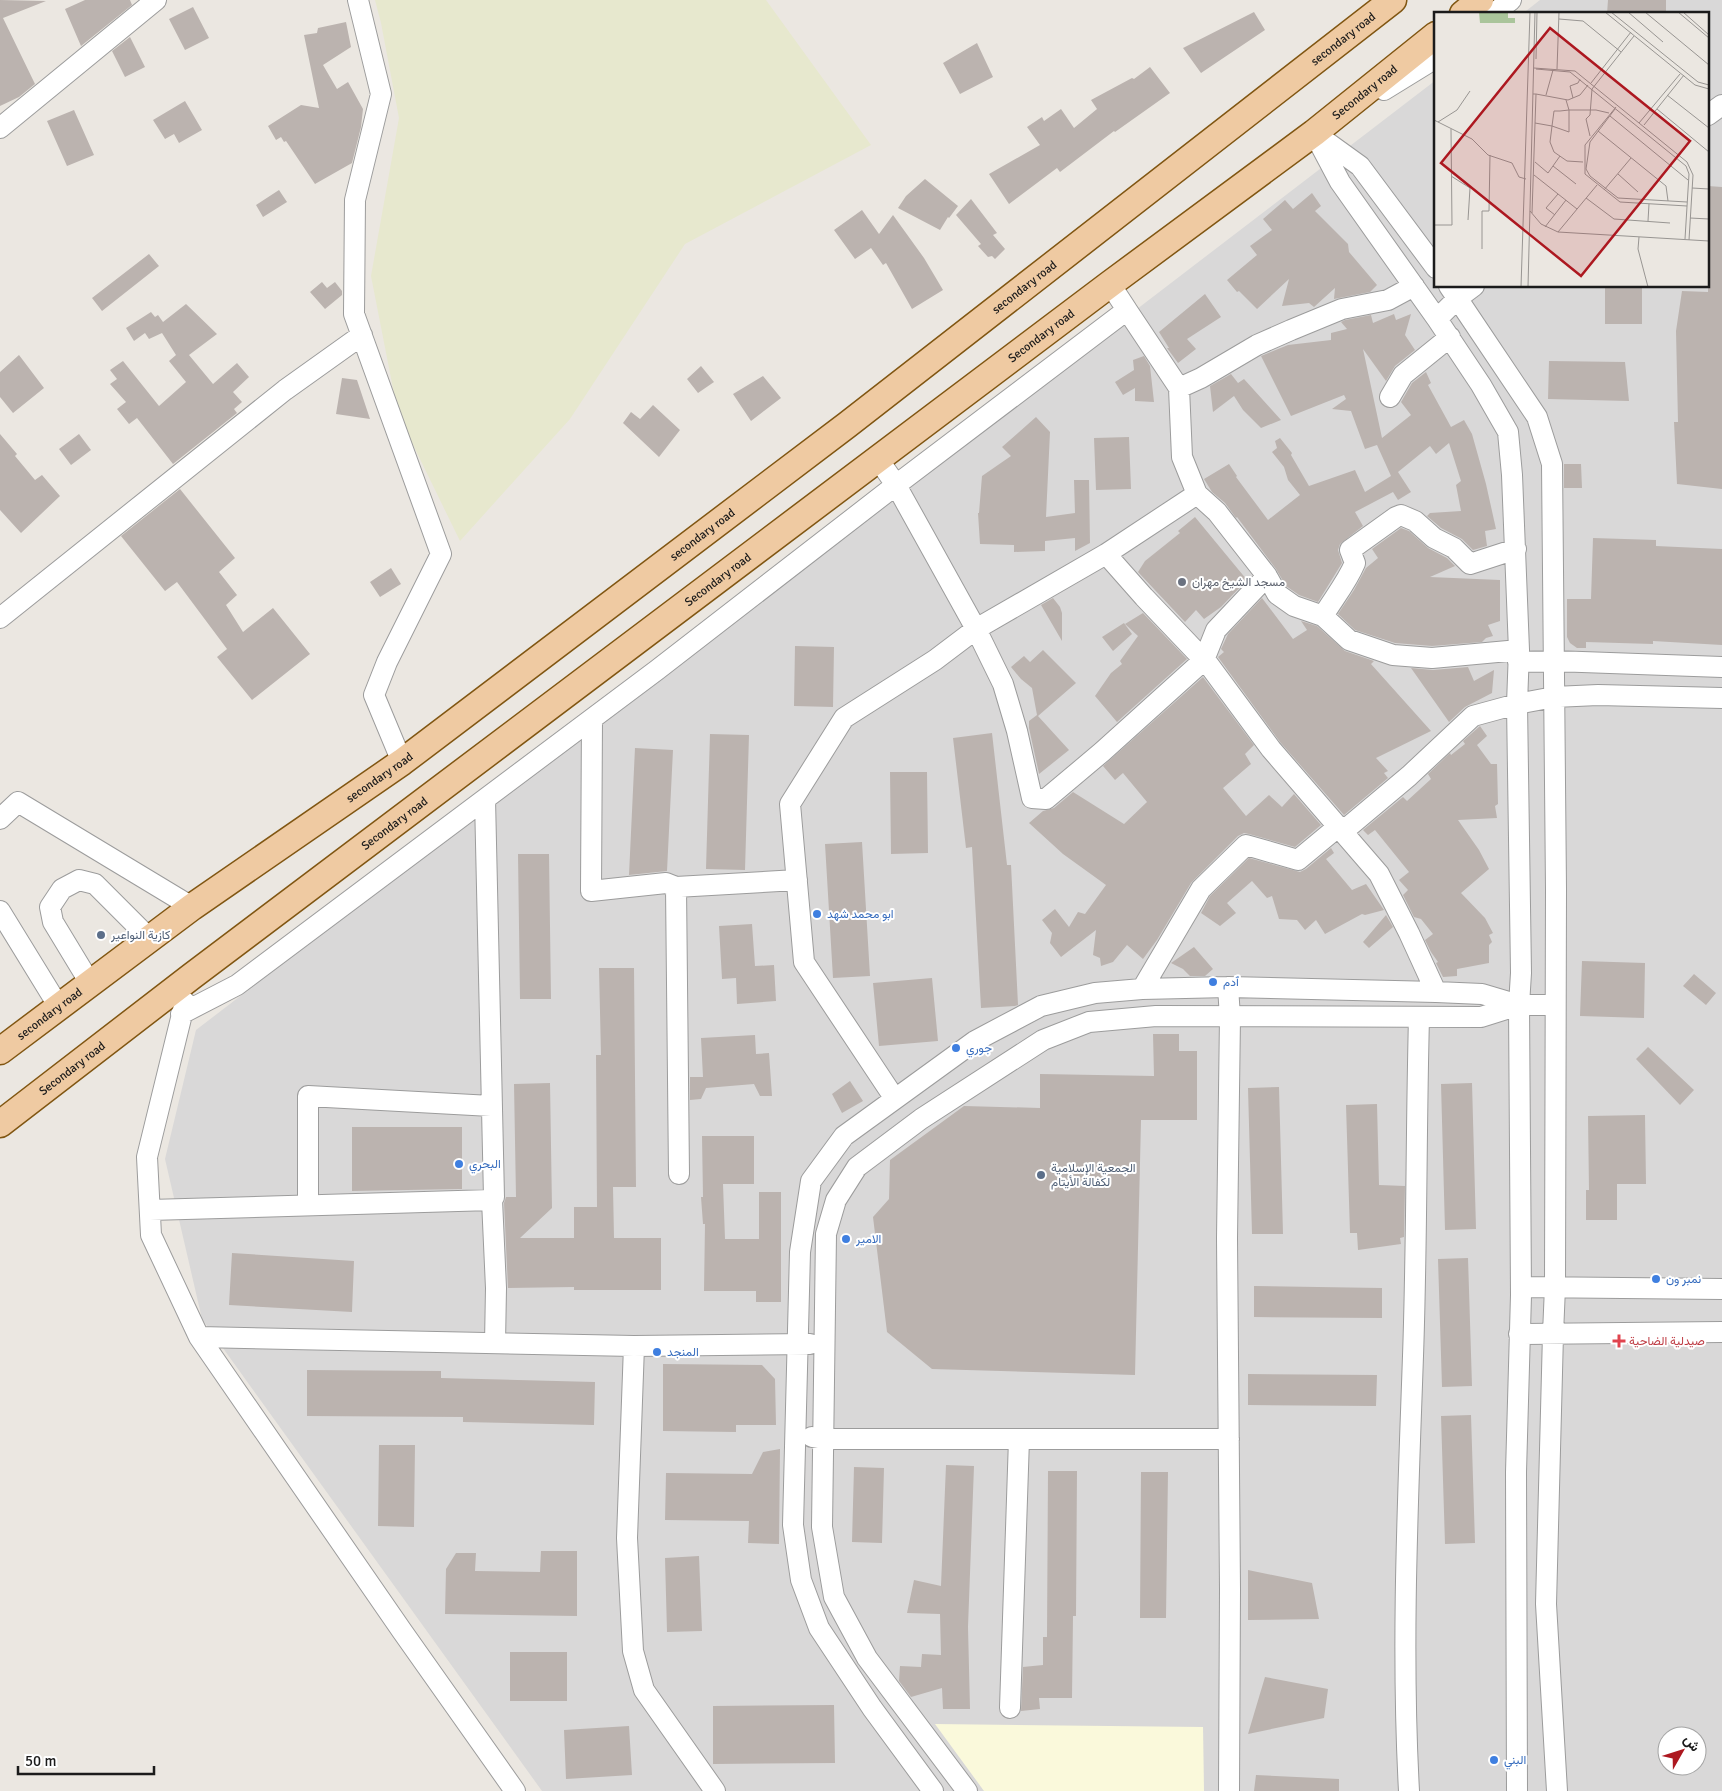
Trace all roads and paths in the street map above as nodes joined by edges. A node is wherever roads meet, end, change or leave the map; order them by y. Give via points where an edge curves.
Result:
1 (156, 0) edge
2 (358, 0) edge
3 (1393, 0) edge
4 (1480, 0) edge
5 (1511, 0) edge
6 (1465, 12) edge
7 (1496, 12) edge
8 (1434, 38) edge
9 (1434, 59) edge
10 (1722, 105) edge
11 (1710, 114) edge
12 (0, 128) edge
13 (1314, 132) junction
14 (1434, 265) edge
15 (1110, 284) junction
16 (1414, 286) junction
17 (1461, 290) edge
18 (1127, 310) junction
19 (1438, 319) junction
20 (362, 335) junction
21 (1450, 338) junction
22 (1179, 388) junction
23 (1390, 397) dead end
24 (878, 459) junction
25 (896, 485) junction
26 (1198, 494) junction
27 (1516, 549) junction
28 (1106, 554) junction
29 (1267, 576) junction
30 (1323, 616) junction
31 (0, 618) edge
32 (976, 629) junction
33 (1518, 656) junction
34 (1204, 660) junction
35 (1554, 661) junction
36 (1722, 667) edge
37 (1554, 697) junction
38 (1722, 698) edge
39 (1517, 704) junction
40 (592, 719) junction
41 (402, 762) junction
42 (485, 799) junction
43 (0, 819) edge
44 (1339, 826) junction
45 (797, 880) junction
46 (676, 887) junction
47 (192, 907) junction
48 (0, 911) edge
49 (150, 939) junction
50 (192, 976) junction
51 (90, 984) junction
52 (1228, 987) junction
53 (1142, 989) junction
54 (1436, 992) junction
55 (1519, 1005) junction
56 (1555, 1005) junction
57 (59, 1007) junction
58 (181, 1014) junction
59 (1230, 1018) junction
60 (1419, 1018) junction
61 (0, 1052) edge
62 (895, 1099) junction
63 (491, 1106) junction
64 (0, 1124) edge
65 (678, 1174) dead end
66 (492, 1200) junction
67 (308, 1206) junction
68 (150, 1210) junction
69 (1520, 1287) junction
70 (1555, 1287) junction
71 (1722, 1289) edge
72 (1722, 1332) edge
73 (1520, 1334) junction
74 (1552, 1334) junction
75 (199, 1337) junction
76 (495, 1343) junction
77 (797, 1344) junction
78 (825, 1344) junction
79 (634, 1346) junction
80 (795, 1434) junction
81 (824, 1438) junction
82 (1019, 1439) junction
83 (1229, 1439) junction
84 (1010, 1708) dead end
85 (515, 1791) edge
86 (715, 1791) edge
87 (933, 1791) edge
88 (967, 1791) edge
89 (1229, 1791) edge
90 (1409, 1791) edge
91 (1517, 1791) edge
92 (1556, 1791) edge

1 - 12 street
2 - 20 street via 381,94 355,200 354,314
3 - 41 main road, secondary road via 847,425
4 - 6 main road
5 - 7 street
8 - 13 main road, Secondary road
9 - 13 street
10 - 11 street
13 - 14 street via 1360,166
13 - 15 main road, Secondary road
13 - 16 street via 1340,182
15 - 18 street
15 - 24 main road, Secondary road
16 - 19 street
16 - 22 street via 1388,300 1342,309 1291,330
17 - 19 street
17 - 35 street via 1537,417 1552,464
18 - 22 street
18 - 25 street
19 - 21 street
20 - 31 street via 285,390
20 - 41 street via 441,554 374,695
21 - 23 street via 1403,375
21 - 27 street via 1508,432
22 - 26 street via 1182,457
24 - 25 street
24 - 50 main road, Secondary road
25 - 32 street
25 - 40 street
26 - 28 street
26 - 29 street via 1217,512
27 - 30 street via 1470,564 1454,548 1434,538 1415,521 1402,515 1396,517 1350,550 1355,563 1348,580
27 - 33 street
28 - 32 street
28 - 34 street
29 - 30 street via 1277,594 1294,606
29 - 34 street via 1216,630
30 - 33 street via 1349,640 1393,655 1432,658
32 - 34 street via 1003,684 1032,798 1046,799
32 - 45 street via 935,660 844,718 790,804
33 - 35 street
33 - 39 street
34 - 44 street via 1271,749
35 - 36 street
35 - 37 street
37 - 38 street via 1598,694
37 - 39 street
37 - 56 street
39 - 44 street via 1474,716 1347,828
39 - 55 street via 1522,973
40 - 42 street
40 - 46 street via 591,891 666,883
41 - 47 main road, secondary road
42 - 58 street via 237,985
42 - 63 street
43 - 47 street via 18,802
44 - 53 street via 1298,860 1246,845 1201,889
44 - 54 street via 1379,874
45 - 46 street
45 - 62 street via 804,962
46 - 65 street
47 - 49 main road, secondary road
48 - 57 street
49 - 51 main road, secondary road
49 - 51 street via 95,884 80,880 62,889 50,908 53,922
50 - 58 street
50 - 64 main road, Secondary road
51 - 57 main road, secondary road
52 - 53 street
52 - 54 street
52 - 59 street
53 - 62 street via 1095,993 1041,1006 974,1041
54 - 55 street via 1482,994
55 - 56 street
55 - 60 street via 1481,1017
55 - 69 street
56 - 70 street
57 - 61 main road, secondary road
58 - 68 street via 147,1157
59 - 60 street
59 - 78 street via 1156,1016 1089,1022 1043,1040 921,1119 857,1168 836,1200 826,1234
59 - 83 street
60 - 90 street via 1417,1227 1407,1539 1405,1727
62 - 77 street via 844,1136 811,1181 800,1252
63 - 66 street
63 - 67 street via 308,1096
66 - 67 street
66 - 76 street
67 - 68 street
68 - 75 street via 151,1235
69 - 70 street
69 - 73 street
70 - 71 street
70 - 74 street
72 - 74 street
73 - 74 street
73 - 91 street via 1516,1472
74 - 92 street via 1546,1604
75 - 76 street
75 - 85 street
76 - 79 street
77 - 78 street
77 - 79 street
77 - 80 street
78 - 81 street
79 - 86 street via 627,1538 633,1651 644,1690
80 - 81 street
80 - 87 street via 793,1525 801,1580 819,1628
81 - 82 street
81 - 88 street via 822,1527 834,1597 867,1658
82 - 83 street
82 - 84 street
83 - 89 street

